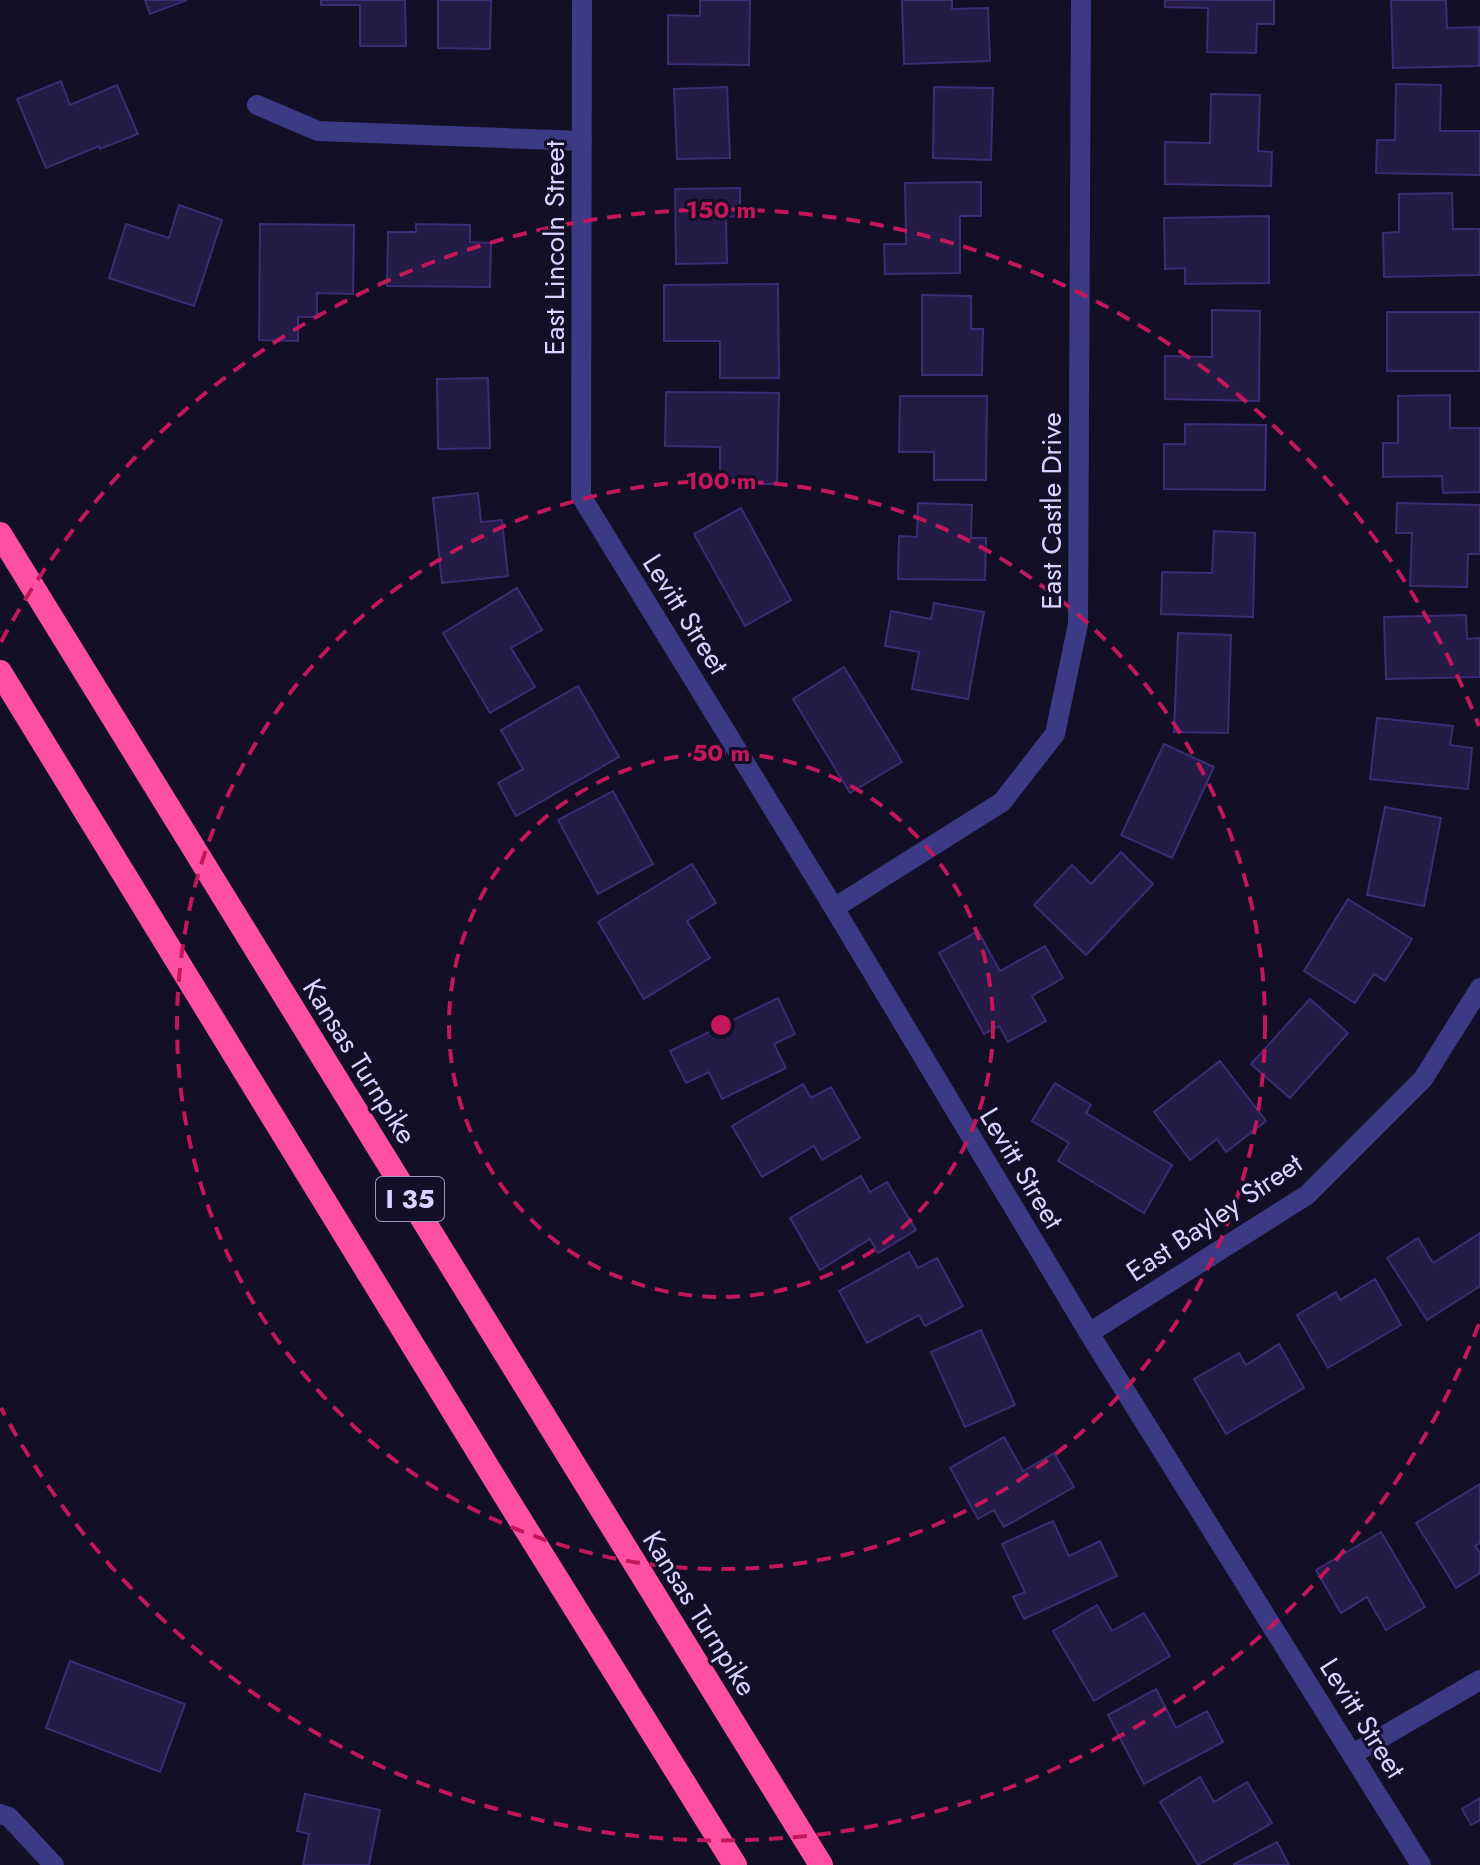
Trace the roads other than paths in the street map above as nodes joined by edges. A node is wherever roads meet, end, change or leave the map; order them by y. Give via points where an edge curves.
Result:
1 (582, 0) edge
2 (1081, 0) edge
3 (257, 105) dead end
4 (582, 141) junction
5 (581, 496) joint
6 (0, 534) edge
7 (0, 672) edge
8 (834, 908) junction
9 (1480, 988) edge
10 (1089, 1333) junction
11 (1480, 1680) edge
12 (1353, 1754) junction
13 (0, 1814) edge
14 (54, 1865) edge
15 (735, 1865) edge
16 (821, 1865) edge
17 (1421, 1865) edge

1 - 4 street, East Lincoln Street
2 - 8 street, East Castle Drive via 1078,624 1055,734 1002,802
3 - 4 street via 318,131
4 - 5 street, East Lincoln Street
5 - 8 street, Levitt Street
6 - 16 highway, Kansas Turnpike / I 35
7 - 15 highway, I 35
8 - 10 street, Levitt Street
9 - 10 street, East Bayley Street via 1423,1079 1307,1195
10 - 12 street, Levitt Street
11 - 12 street
12 - 17 street, Levitt Street
13 - 14 street

